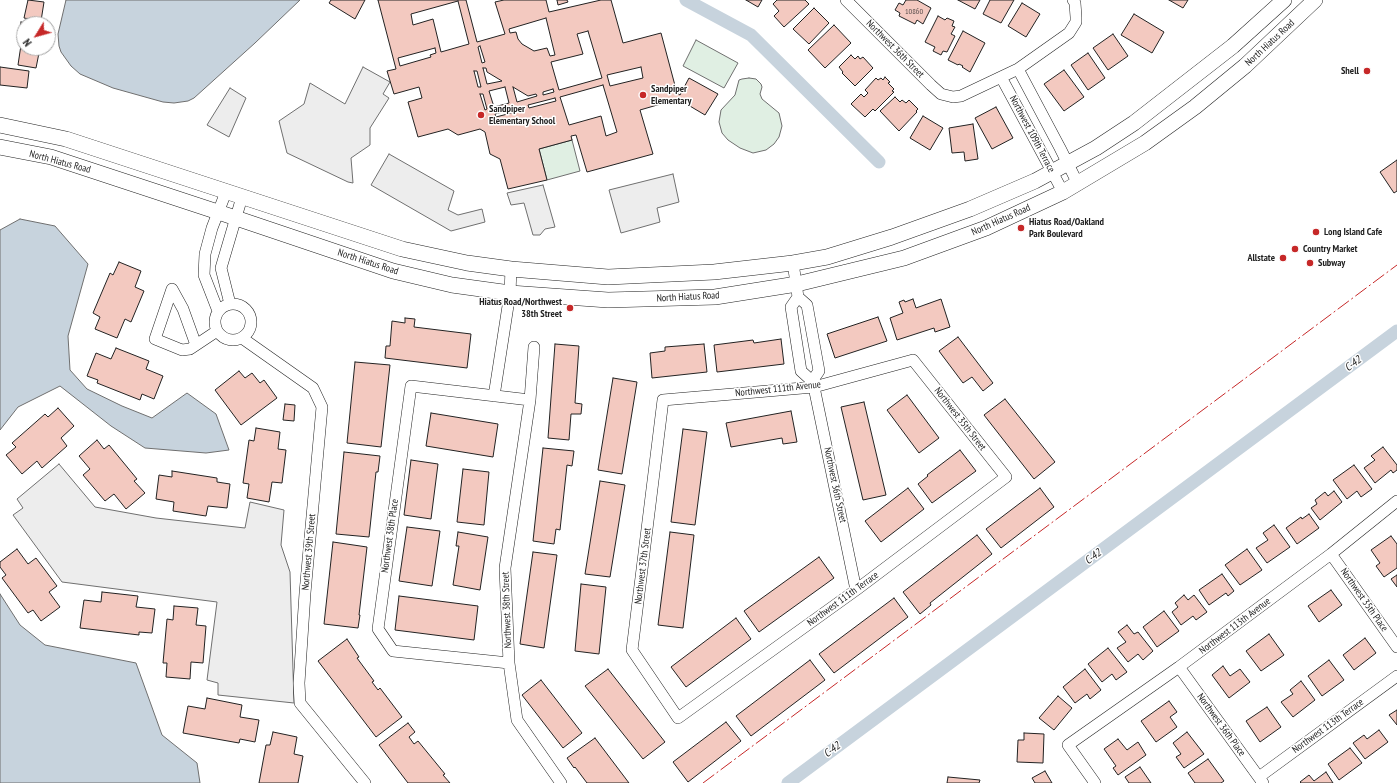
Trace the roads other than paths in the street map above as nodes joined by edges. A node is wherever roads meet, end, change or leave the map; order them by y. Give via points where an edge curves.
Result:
1 (846, 0) edge
2 (1284, 0) edge
3 (1315, 0) edge
4 (1074, 2) edge
5 (1018, 69) junction
6 (1002, 77) junction
7 (0, 125) edge
8 (0, 147) edge
9 (1067, 163) junction
10 (1052, 172) junction
11 (1078, 184) junction
12 (226, 192) junction
13 (1063, 192) junction
14 (242, 197) junction
15 (218, 212) junction
16 (236, 218) junction
17 (793, 263) junction
18 (511, 269) junction
19 (204, 275) junction
20 (223, 275) junction
21 (798, 290) junction
22 (510, 293) junction
23 (230, 304) junction
24 (218, 311) junction
25 (217, 331) junction
26 (242, 338) junction
27 (196, 345) junction
28 (534, 347) dead end
29 (914, 360) joint
30 (813, 384) junction
31 (494, 396) junction
32 (530, 400) junction
33 (663, 400) joint
34 (1006, 477) joint
35 (1397, 501) edge
36 (1331, 554) junction
37 (856, 590) junction
38 (1397, 646) edge
39 (509, 663) junction
40 (1179, 667) junction
41 (1397, 676) edge
42 (678, 718) joint
43 (1261, 780) edge
44 (364, 783) edge
45 (561, 783) edge
46 (1095, 783) edge

1 - 6 street, Northwest 36th Street via 930,85 945,96 961,96
2 - 9 main road via 1233,46 1145,115 1096,148
3 - 11 main road, North Hiatus Road via 1245,66 1195,106 1145,143
4 - 5 street via 1076,22 1069,33
5 - 6 street
5 - 9 street, Northwest 109th Terrace
6 - 10 street, Northwest 109th Terrace
7 - 12 main road via 66,138
8 - 15 main road, North Hiatus Road via 51,157
9 - 10 main road
9 - 11 street, Northwest 109th Terrace
10 - 13 street, Northwest 109th Terrace
10 - 17 main road via 970,210 892,238 827,257
11 - 13 main road, North Hiatus Road
12 - 14 main road
12 - 15 street
13 - 21 main road, North Hiatus Road via 986,228 904,258
14 - 16 street
14 - 18 main road via 402,249 467,263
15 - 16 main road, North Hiatus Road
15 - 19 street via 205,254
16 - 20 street via 221,268
16 - 22 main road, North Hiatus Road via 392,271 452,285
17 - 18 main road via 714,272 608,277
17 - 21 street, Northwest 36th Street
18 - 22 street
19 - 20 street
19 - 24 street
20 - 23 street
21 - 22 main road, North Hiatus Road via 715,297 608,300
21 - 30 street, Northwest 36th Street via 807,305 819,371
21 - 30 street, Northwest 36th Street via 791,307 801,371
22 - 31 street
23 - 24 street
23 - 26 street via 244,307 251,319 248,333
24 - 25 street via 215,317
25 - 26 street via 228,340
25 - 27 street
26 - 44 street, Northwest 39th Street via 313,388 322,407 304,600 300,703
27 - 27 street via 182,350 155,338 172,289 183,309
28 - 32 street, Northwest 38th Street
29 - 30 street, Northwest 111th Avenue
29 - 34 street, Northwest 35th Street
30 - 33 street, Northwest 111th Avenue
30 - 37 street, Northwest 36th Street
31 - 32 street
31 - 39 street, Northwest 38th Place via 410,386 378,629 393,651
32 - 39 street, Northwest 38th Street via 505,568
33 - 42 street, Northwest 37th Street via 632,650
34 - 37 street, Northwest 111th Terrace
35 - 36 street, Northwest 113th Avenue
36 - 38 street, Northwest 35th Place
36 - 40 street, Northwest 113th Avenue
37 - 42 street, Northwest 111th Terrace
39 - 45 street, Northwest 38th Street via 518,720
40 - 43 street, Northwest 36th Place
40 - 46 street, Northwest 113th Avenue via 1068,745
41 - 43 street, Northwest 113th Terrace

